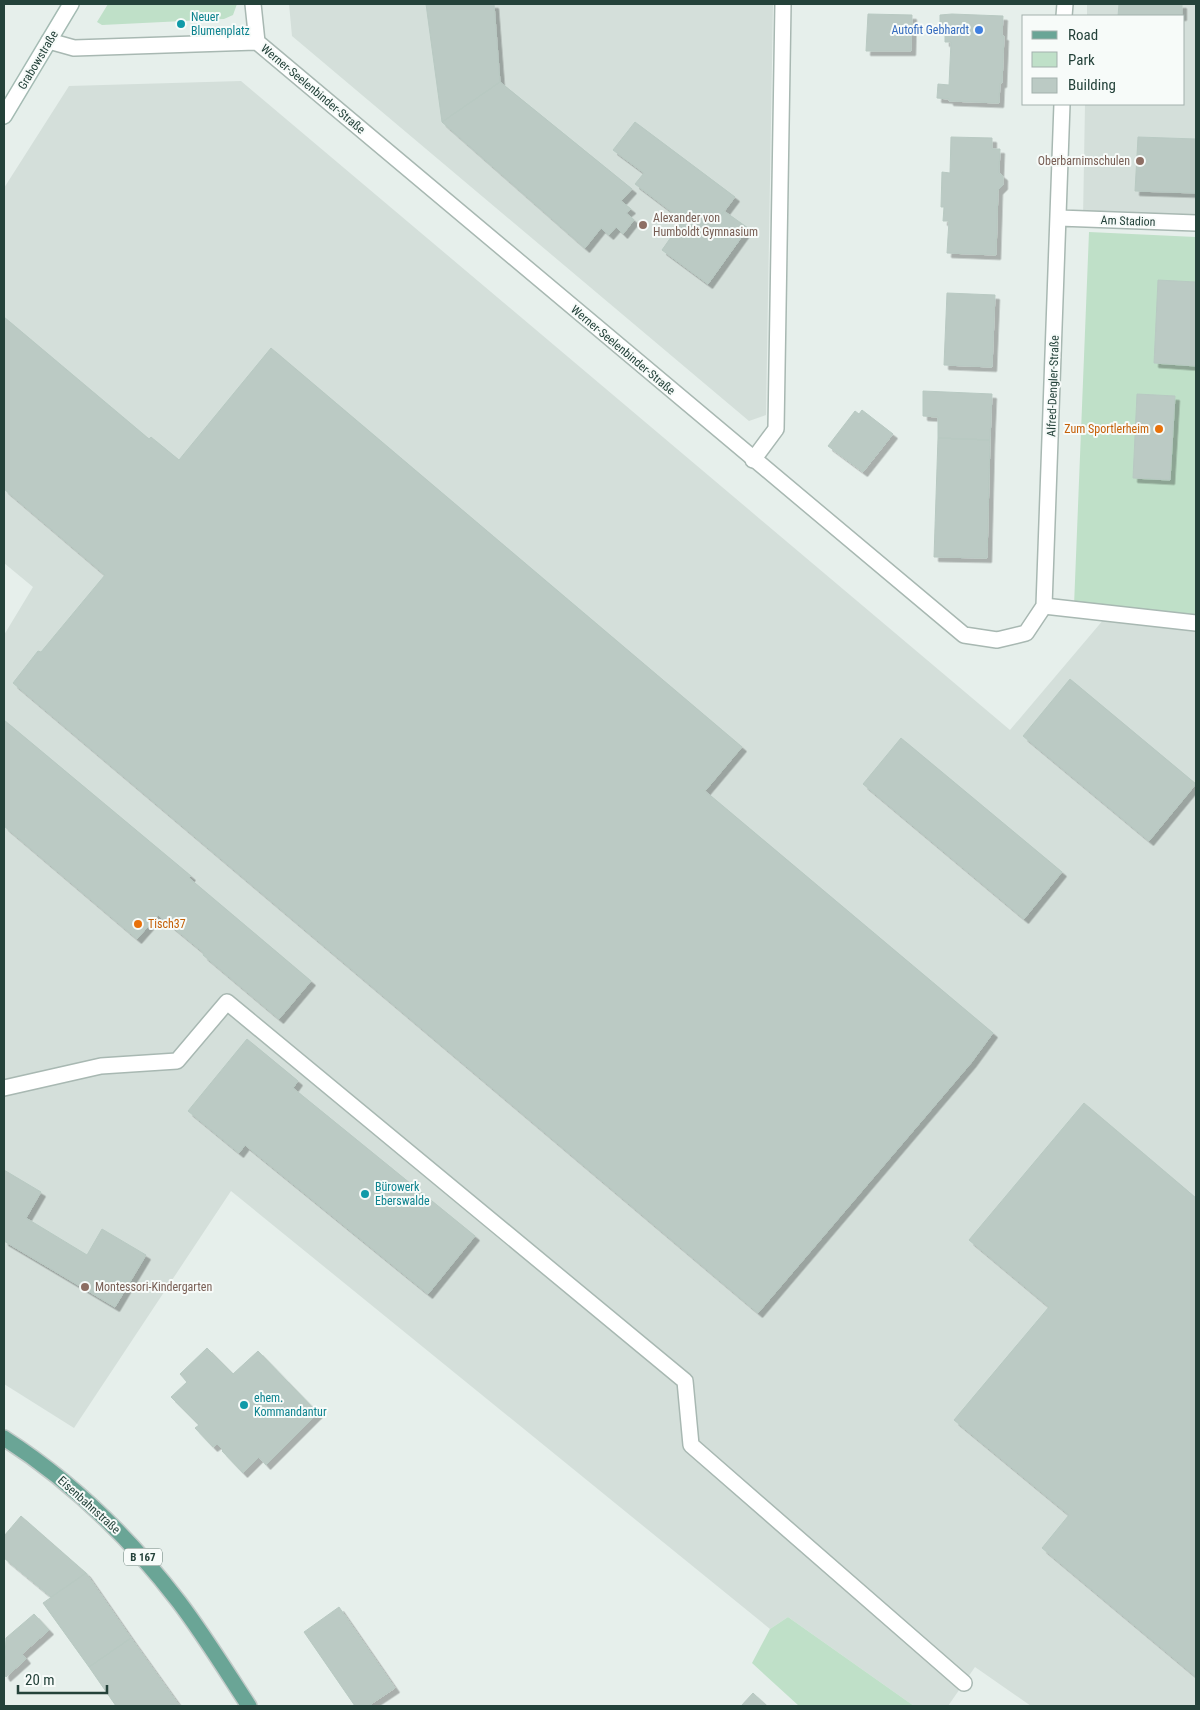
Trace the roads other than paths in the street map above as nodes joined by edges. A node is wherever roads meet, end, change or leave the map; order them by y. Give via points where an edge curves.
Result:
1 (71, 4) edge
2 (253, 4) edge
3 (783, 4) edge
4 (49, 41) junction
5 (258, 42) junction
6 (1062, 105) edge
7 (4, 116) edge
8 (1059, 218) junction
9 (1196, 223) edge
10 (753, 460) junction
11 (1044, 606) junction
12 (1196, 623) edge
13 (4, 1088) edge
14 (4, 1438) edge
15 (964, 1683) dead end
16 (249, 1706) edge

1 - 4 street, Grabowstraße
2 - 5 street, Werner-Seelenbinder-Straße
3 - 10 street via 776,429
4 - 5 street, Werner-Seelenbinder-Straße via 74,48
4 - 7 street, Grabowstraße
5 - 10 street, Werner-Seelenbinder-Straße
6 - 8 street, Alfred-Dengler-Straße
8 - 9 street, Am Stadion
8 - 11 street, Alfred-Dengler-Straße
10 - 11 street, Werner-Seelenbinder-Straße via 964,635 997,640 1026,633
11 - 12 street
13 - 15 street via 101,1066 177,1061 227,1002 685,1381 691,1445
14 - 16 main road, Eisenbahnstraße / B 167 via 89,1502 140,1554 179,1602

